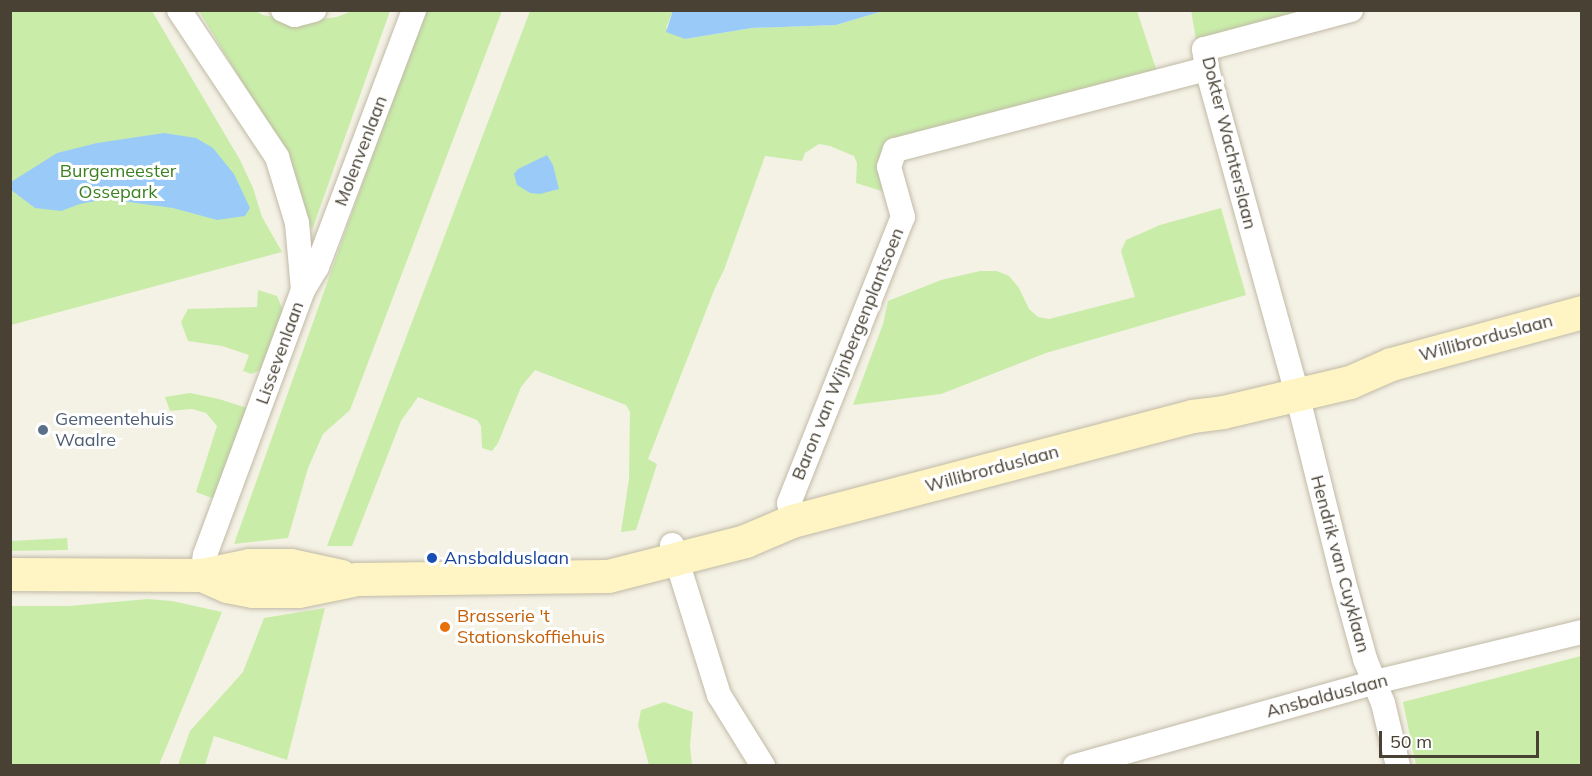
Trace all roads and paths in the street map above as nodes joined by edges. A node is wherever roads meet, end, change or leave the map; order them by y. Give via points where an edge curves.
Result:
1 (179, 10) edge
2 (284, 10) edge
3 (314, 10) edge
4 (414, 10) edge
5 (1351, 10) edge
6 (1207, 69) junction
7 (303, 290) junction
8 (1581, 312) edge
9 (1295, 389) junction
10 (792, 521) junction
11 (674, 551) junction
12 (10, 574) edge
13 (202, 575) junction
14 (1581, 632) edge
15 (1375, 682) junction
16 (763, 765) edge
17 (1075, 765) edge
18 (1398, 765) edge

1 - 7 street, Lissevenlaan via 277,157 297,223
2 - 3 street via 295,15
4 - 7 street, Molenvenlaan via 317,267
5 - 6 street, Dokter Wachterslaan via 1204,49
6 - 9 street, Dokter Wachterslaan
6 - 10 street, Baron van Wijnbergenplantsoen via 895,150 889,167 903,217 789,503
7 - 13 street, Lissevenlaan via 205,555
8 - 9 main road, Willibrorduslaan via 1391,364 1350,382
9 - 10 main road, Willibrorduslaan
9 - 15 street, Hendrik van Cuyklaan via 1362,648
10 - 11 main road, Willibrorduslaan via 745,541
11 - 13 main road, Willibrorduslaan via 608,576 357,579 298,591 253,591 227,586
11 - 16 street via 719,695
12 - 13 main road
14 - 15 street, Ansbalduslaan
15 - 17 street, Ansbalduslaan
15 - 18 street, Hendrik van Cuyklaan

